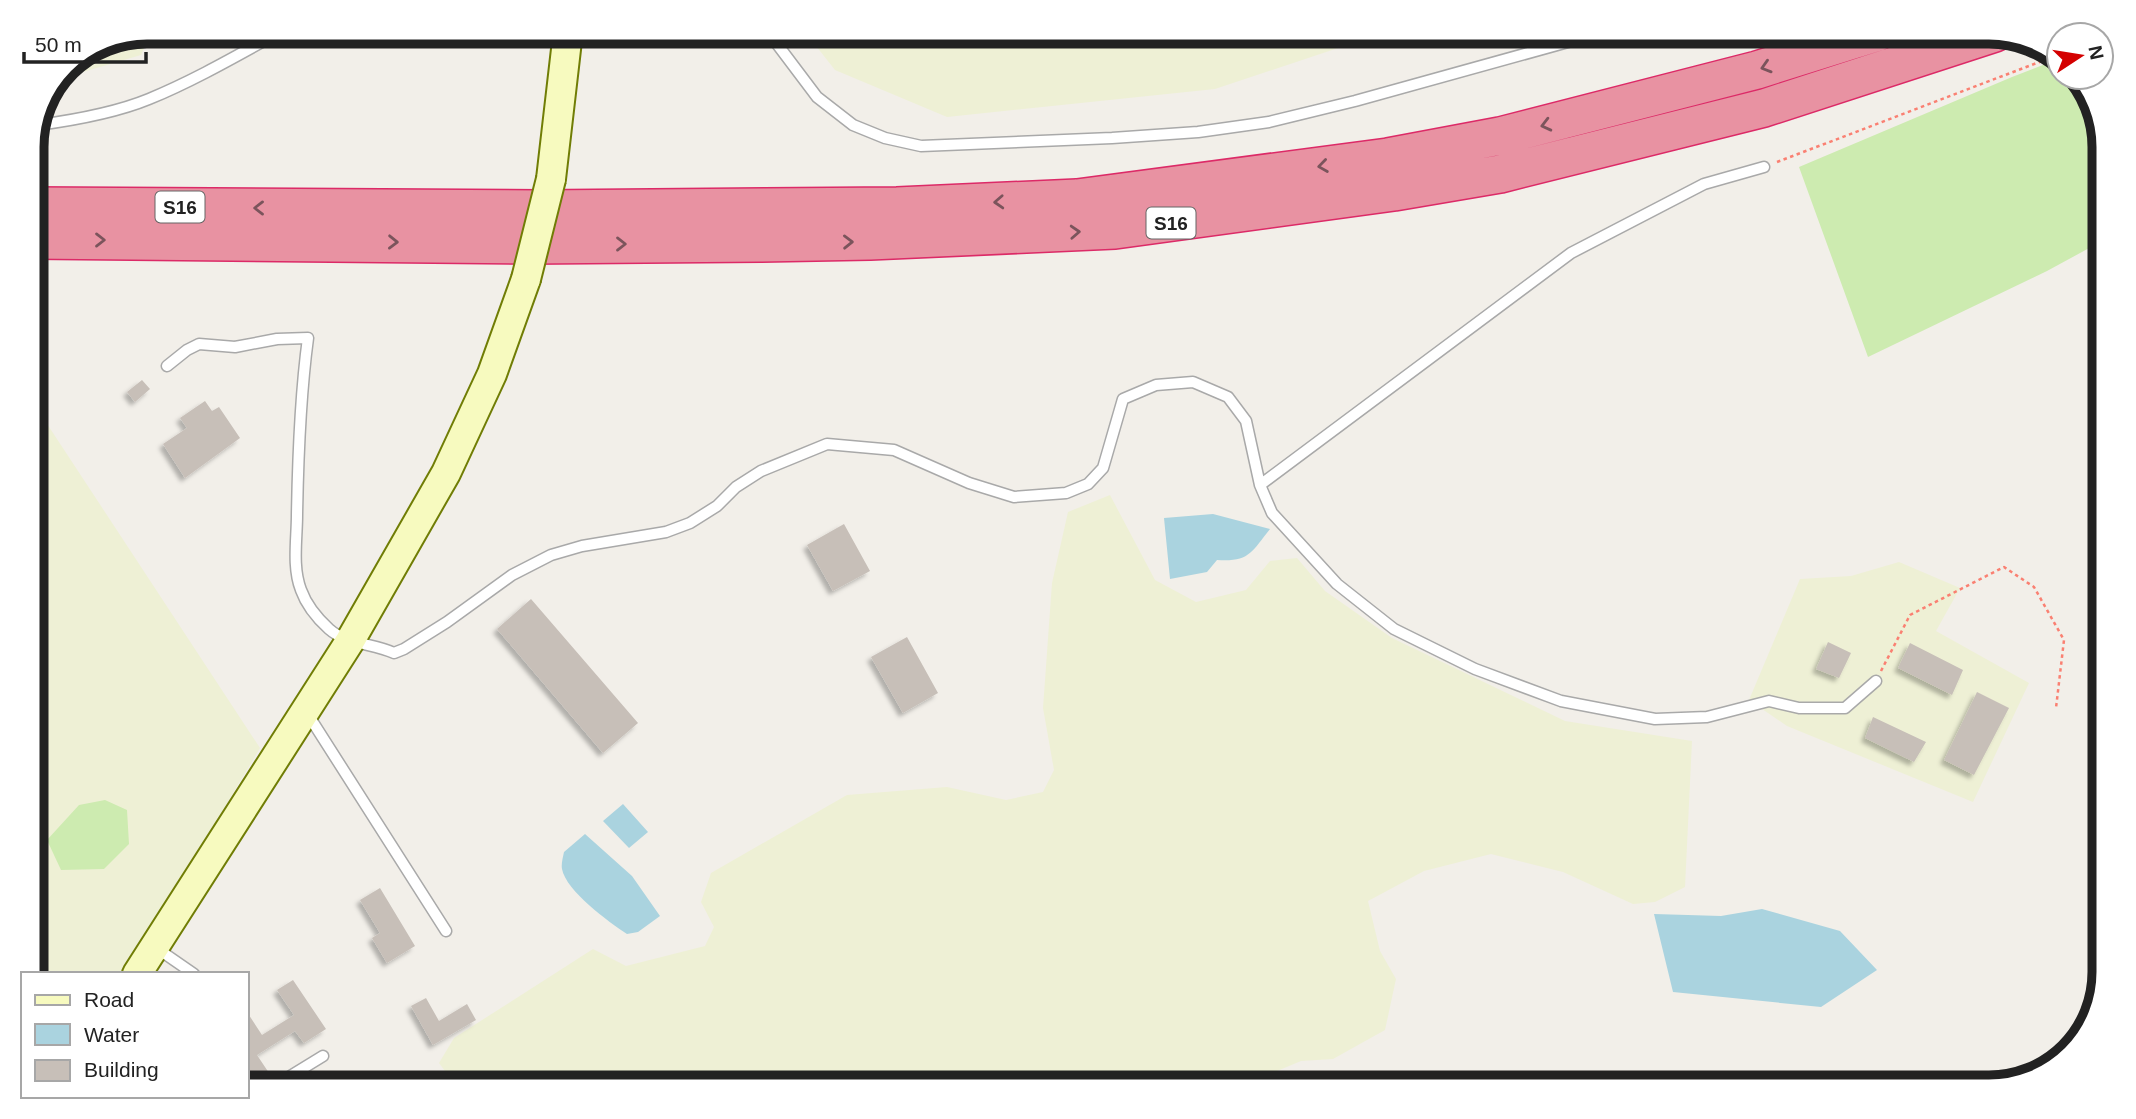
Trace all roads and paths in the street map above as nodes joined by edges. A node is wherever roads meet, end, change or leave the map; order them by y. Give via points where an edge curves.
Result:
1 (259, 44) edge
2 (567, 44) edge
3 (777, 44) edge
4 (1561, 44) edge
5 (1839, 44) edge
6 (1961, 44) edge
7 (2044, 60) edge
8 (46, 124) edge
9 (1764, 167) joint
10 (44, 206) edge
11 (44, 240) edge
12 (167, 366) dead end
13 (1260, 485) junction
14 (350, 641) junction
15 (1876, 681) joint
16 (2056, 708) dead end
17 (306, 712) junction
18 (446, 931) dead end
19 (155, 947) junction
20 (138, 972) edge
21 (191, 972) edge
22 (323, 1056) dead end
23 (292, 1075) edge

1 - 8 lane via 147,100
2 - 14 street, bridge via 551,179 526,279 492,374 446,473
3 - 4 lane via 817,97 853,125 921,145 1124,137 1269,122
5 -> 10 highway, S16 via 1500,136 1375,159 1077,198 897,206
11 -> 6 highway, S16 via 734,244 1115,230 1500,174 1764,108
7 - 9 path
9 - 13 lane via 1704,184 1571,253
12 - 14 lane via 199,344 235,347 307,338 300,397 296,561 301,590 317,617
13 - 14 lane via 1246,421 1228,397 1193,382 1156,385 1123,400 1103,468 1088,484 1066,493 1014,497 894,450 827,444 761,471 690,523 551,555 512,575 404,649 394,653
13 - 15 lane via 1272,513 1328,574 1394,629 1475,669 1561,701 1654,719 1707,718 1769,701 1799,708 1845,708
14 - 17 street
15 - 16 path via 1910,615 2004,567 2034,587 2064,640
17 - 18 lane
17 - 19 street
19 - 20 street
19 - 21 lane
22 - 23 lane

